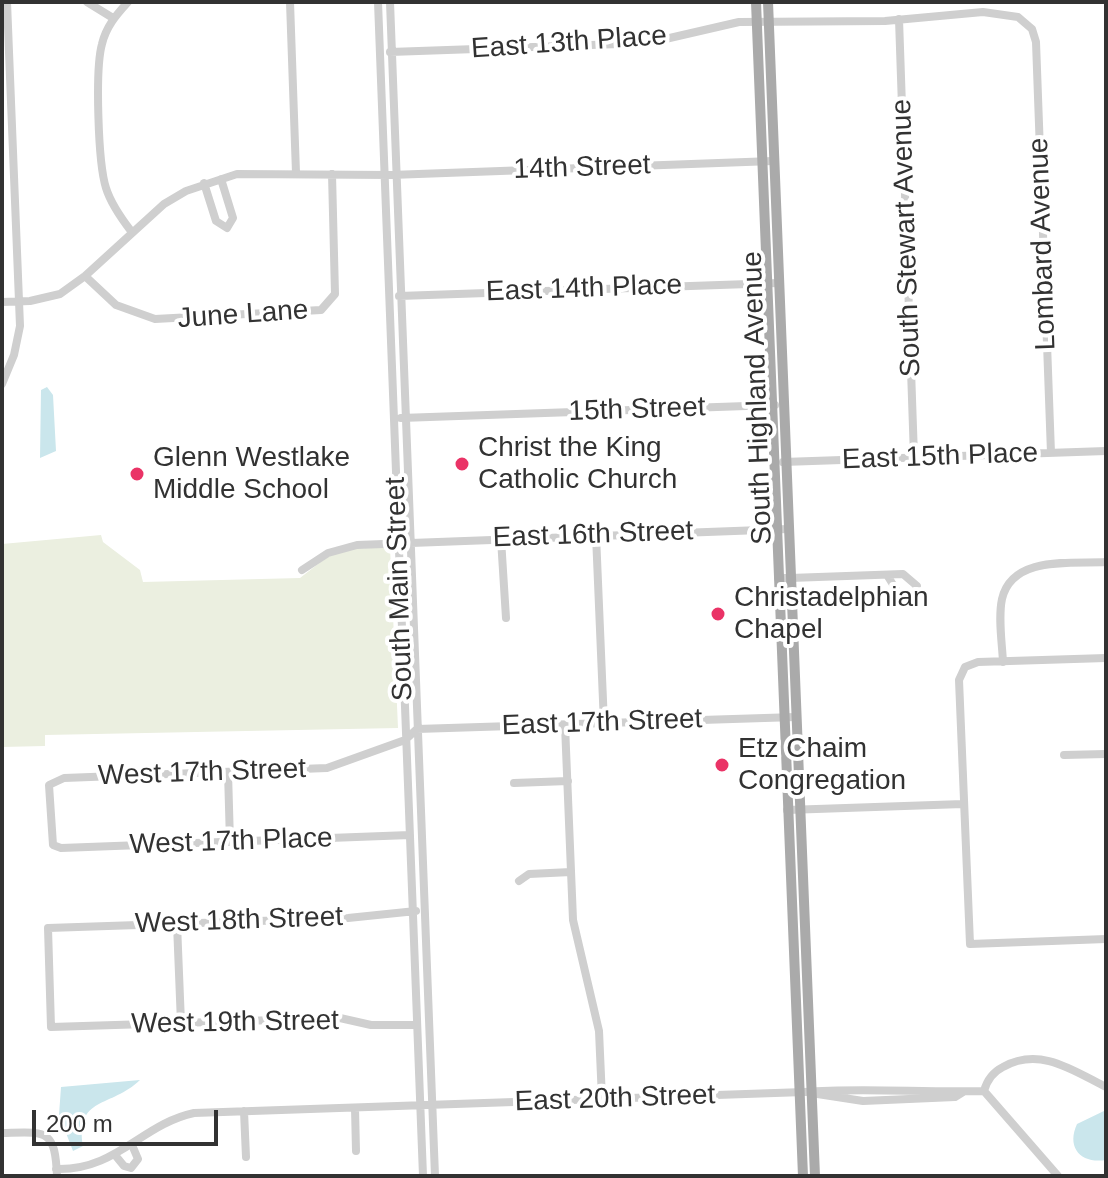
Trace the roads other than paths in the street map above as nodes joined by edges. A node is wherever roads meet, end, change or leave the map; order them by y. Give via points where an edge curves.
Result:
1 (7, 2) edge
2 (87, 2) edge
3 (128, 2) edge
4 (290, 2) edge
5 (378, 2) edge
6 (390, 2) edge
7 (756, 2) edge
8 (768, 2) edge
9 (113, 18) junction
10 (899, 19) junction
11 (763, 20) junction
12 (1035, 35) joint
13 (392, 52) junction
14 (380, 53) junction
15 (767, 162) junction
16 (296, 173) junction
17 (332, 174) junction
18 (391, 175) junction
19 (221, 179) junction
20 (204, 183) junction
21 (131, 231) junction
22 (85, 276) junction
23 (766, 283) junction
24 (778, 283) junction
25 (389, 296) junction
26 (402, 296) junction
27 (2, 302) edge
28 (19, 302) junction
29 (2, 384) edge
30 (771, 405) junction
31 (784, 405) junction
32 (394, 418) junction
33 (405, 418) junction
34 (1106, 451) edge
35 (1051, 453) junction
36 (914, 457) junction
37 (773, 462) junction
38 (786, 462) junction
39 (788, 529) junction
40 (776, 530) junction
41 (596, 535) junction
42 (501, 539) junction
43 (411, 542) junction
44 (398, 543) junction
45 (1106, 562) edge
46 (302, 570) dead end
47 (887, 575) dead end
48 (778, 578) junction
49 (790, 578) junction
50 (506, 618) dead end
51 (1106, 658) edge
52 (1003, 662) junction
53 (796, 717) junction
54 (783, 718) junction
55 (604, 724) junction
56 (565, 725) junction
57 (411, 735) junction
58 (1106, 754) edge
59 (1064, 755) dead end
60 (228, 772) junction
61 (568, 781) junction
62 (514, 783) dead end
63 (963, 804) junction
64 (799, 809) junction
65 (787, 810) junction
66 (410, 835) junction
67 (230, 842) junction
68 (53, 845) joint
69 (571, 872) junction
70 (519, 881) dead end
71 (412, 911) junction
72 (425, 911) junction
73 (177, 924) junction
74 (1106, 939) edge
75 (181, 1023) junction
76 (417, 1025) junction
77 (51, 1027) joint
78 (1106, 1087) edge
79 (984, 1091) junction
80 (804, 1092) junction
81 (602, 1099) junction
82 (432, 1105) junction
83 (420, 1106) junction
84 (355, 1108) junction
85 (244, 1111) junction
86 (2, 1133) edge
87 (132, 1145) junction
88 (356, 1151) dead end
89 (115, 1155) junction
90 (246, 1157) dead end
91 (56, 1172) edge
92 (423, 1176) edge
93 (435, 1176) edge
94 (803, 1176) edge
95 (815, 1176) edge
96 (1058, 1176) edge

1 - 28 street
2 - 9 street
3 - 9 street
4 - 16 street
5 - 14 street, South Main Street
6 - 13 street, South Main Street
7 - 11 main road, South Highland Avenue
8 - 11 main road, South Highland Avenue
9 - 21 street via 99,59 103,173 109,197
10 - 11 street, East 13th Place
10 - 12 street, East 13th Place via 1002,13 1028,24
10 - 36 street, South Stewart Avenue
11 - 13 street, East 13th Place via 648,43
11 - 15 main road, South Highland Avenue
12 - 35 street, Lombard Avenue
13 - 14 street, East 13th Place
13 - 18 street, South Main Street
14 - 18 street, South Main Street
15 - 18 street, 14th Street
15 - 23 main road, South Highland Avenue
15 - 24 main road, South Highland Avenue
16 - 17 street, 14th Street
16 - 19 street, 14th Street
17 - 18 street, 14th Street
17 - 22 street, June Lane via 335,294 321,310 155,319 116,305
18 - 25 street, South Main Street
18 - 26 street, South Main Street
19 - 20 street, 14th Street
19 - 20 street via 233,218 227,228 216,221
20 - 21 street, 14th Street via 164,204
21 - 22 street, 14th Street
22 - 28 street, 14th Street via 60,294
23 - 24 street, East 14th Place
23 - 26 street, East 14th Place
23 - 30 main road, South Highland Avenue
24 - 31 main road, South Highland Avenue
25 - 26 street, East 14th Place
25 - 32 street, South Main Street
26 - 33 street, South Main Street
27 - 28 street, 14th Street
28 - 29 street via 19,334
30 - 31 street, 15th Street
30 - 33 street, 15th Street
30 - 37 main road, South Highland Avenue
31 - 38 main road, South Highland Avenue
32 - 33 street, 15th Street
32 - 44 street, South Main Street
33 - 43 street, South Main Street
34 - 35 street, East 15th Place
35 - 36 street, East 15th Place
36 - 38 street, East 15th Place
37 - 38 street, East 15th Place
37 - 40 main road, South Highland Avenue
38 - 39 main road, South Highland Avenue
39 - 40 street, East 16th Street
39 - 49 main road, South Highland Avenue
40 - 41 street, East 16th Street
40 - 48 main road, South Highland Avenue
41 - 42 street, East 16th Street
41 - 55 street
42 - 43 street, East 16th Street
42 - 50 street
43 - 44 street, East 16th Street
43 - 57 street, South Main Street
44 - 46 street, East 16th Street via 342,548
44 - 57 street, South Main Street
45 - 52 street via 1042,565 1018,574 1002,600
47 - 49 street
48 - 49 street
48 - 54 main road, South Highland Avenue
49 - 53 main road, South Highland Avenue
51 - 52 street
52 - 63 street via 970,664 962,671
53 - 54 street, East 17th Street
53 - 64 main road, South Highland Avenue
54 - 55 street, East 17th Street
54 - 65 main road, South Highland Avenue
55 - 56 street, East 17th Street
56 - 57 street, East 17th Street
56 - 61 street
57 - 60 street, West 17th Street via 327,768
57 - 66 street, South Main Street
57 - 72 street, South Main Street
58 - 59 street
60 - 67 street
60 - 68 street, West 17th Street via 54,780 48,790
61 - 62 street
61 - 69 street
63 - 64 street
63 - 74 street via 970,944
64 - 65 street
64 - 80 main road, South Highland Avenue
65 - 80 main road, South Highland Avenue
66 - 67 street, West 17th Place
66 - 71 street, South Main Street
67 - 68 street, West 17th Place
69 - 70 street via 529,874
69 - 81 street via 573,920 599,1031
71 - 72 street, West 18th Street
71 - 73 street, West 18th Street
71 - 76 street, South Main Street
72 - 82 street, South Main Street
73 - 75 street
73 - 77 street, West 18th Street via 48,928
75 - 76 street, West 19th Street via 340,1018 376,1026
75 - 77 street, West 19th Street
76 - 83 street, South Main Street
78 - 79 street via 1061,1064 1031,1059 1001,1068 986,1081
79 - 80 street, East 20th Street via 955,1097
79 - 96 street
80 - 81 street, East 20th Street
80 - 94 main road, South Highland Avenue
80 - 95 main road, South Highland Avenue
81 - 82 street, East 20th Street
82 - 83 street, East 20th Street
82 - 93 street, South Main Street
83 - 84 street, East 20th Street
83 - 92 street, South Main Street
84 - 85 street, East 20th Street
84 - 88 street
85 - 87 street, East 20th Street via 185,1115
85 - 90 street
86 - 91 street via 45,1134 55,1149
87 - 89 street, East 20th Street
87 - 89 street via 138,1159 131,1168
89 - 91 street

